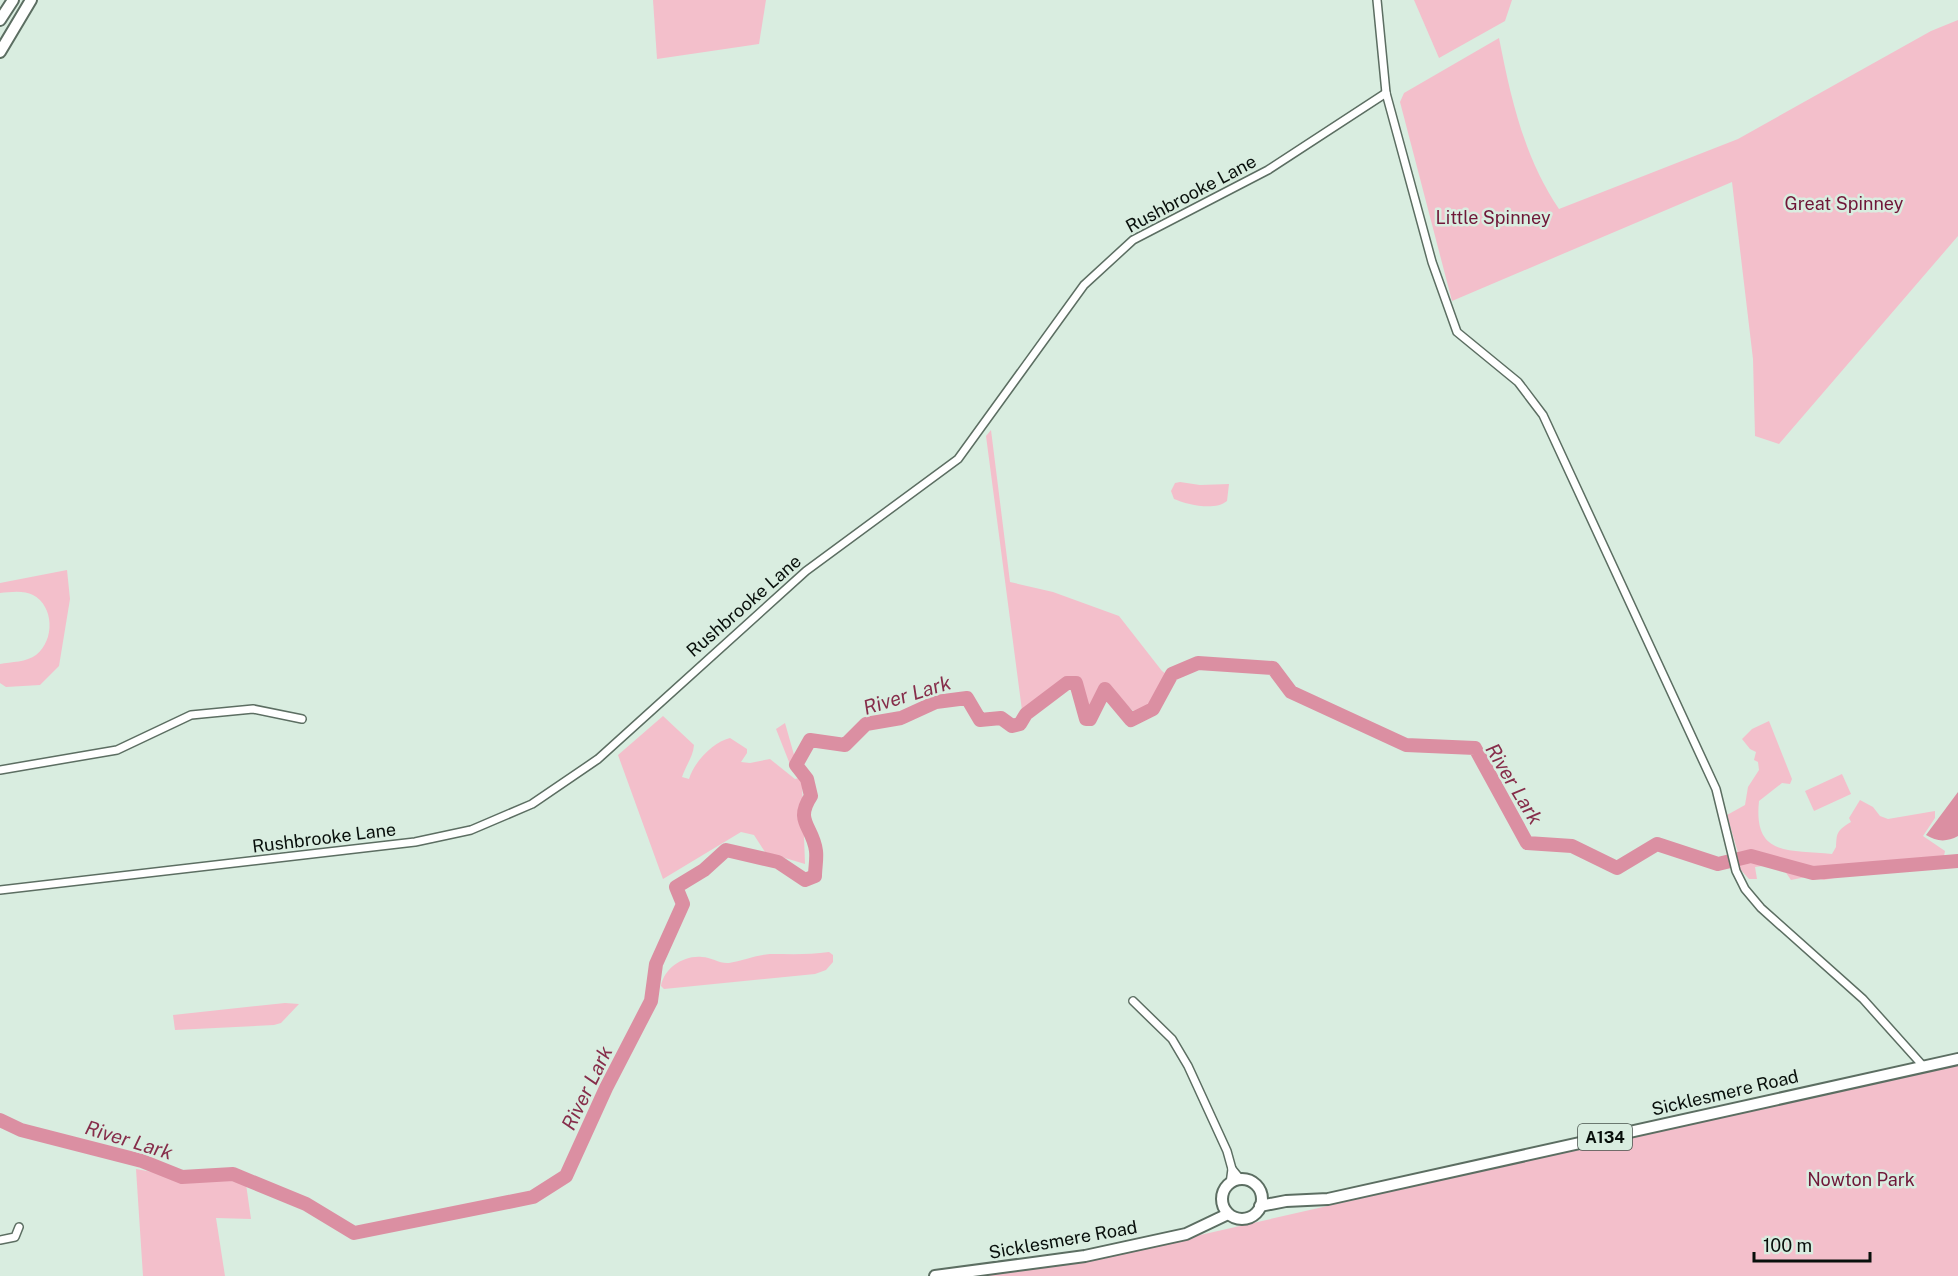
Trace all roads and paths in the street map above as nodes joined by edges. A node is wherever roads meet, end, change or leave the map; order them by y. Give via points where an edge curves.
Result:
1 (12, 0) edge
2 (31, 0) edge
3 (1377, 0) edge
4 (0, 20) edge
5 (0, 52) edge
6 (1386, 93) junction
7 (302, 719) dead end
8 (0, 770) edge
9 (0, 890) edge
10 (1133, 1001) dead end
11 (1958, 1059) edge
12 (1924, 1067) junction
13 (1232, 1169) junction
14 (1241, 1180) junction
15 (1230, 1184) junction
16 (1260, 1201) junction
17 (1225, 1209) junction
18 (19, 1227) dead end
19 (0, 1240) edge
20 (935, 1276) edge

1 - 4 highway
2 - 5 highway
3 - 6 street
6 - 9 street, Rushbrooke Lane via 1268,170 1132,240 1084,285 958,459 806,571 598,759 532,804 471,830 415,842
6 - 12 street via 1432,262 1457,332 1518,382 1543,415 1716,789 1736,871 1745,889 1863,999
7 - 8 street via 253,709 191,715 117,750
10 - 13 street via 1172,1039 1188,1066
11 - 12 highway, A134
12 - 16 highway, Sicklesmere Road / A134 via 1328,1199
13 - 14 street
13 - 15 street
14 - 15 highway
14 - 16 highway via 1255,1185
15 - 17 highway via 1224,1192
16 - 17 highway, Sicklesmere Road / A134 via 1254,1214 1245,1219 1235,1218
17 - 20 highway, Sicklesmere Road / A134 via 1186,1234 1084,1256
18 - 19 street via 15,1237

